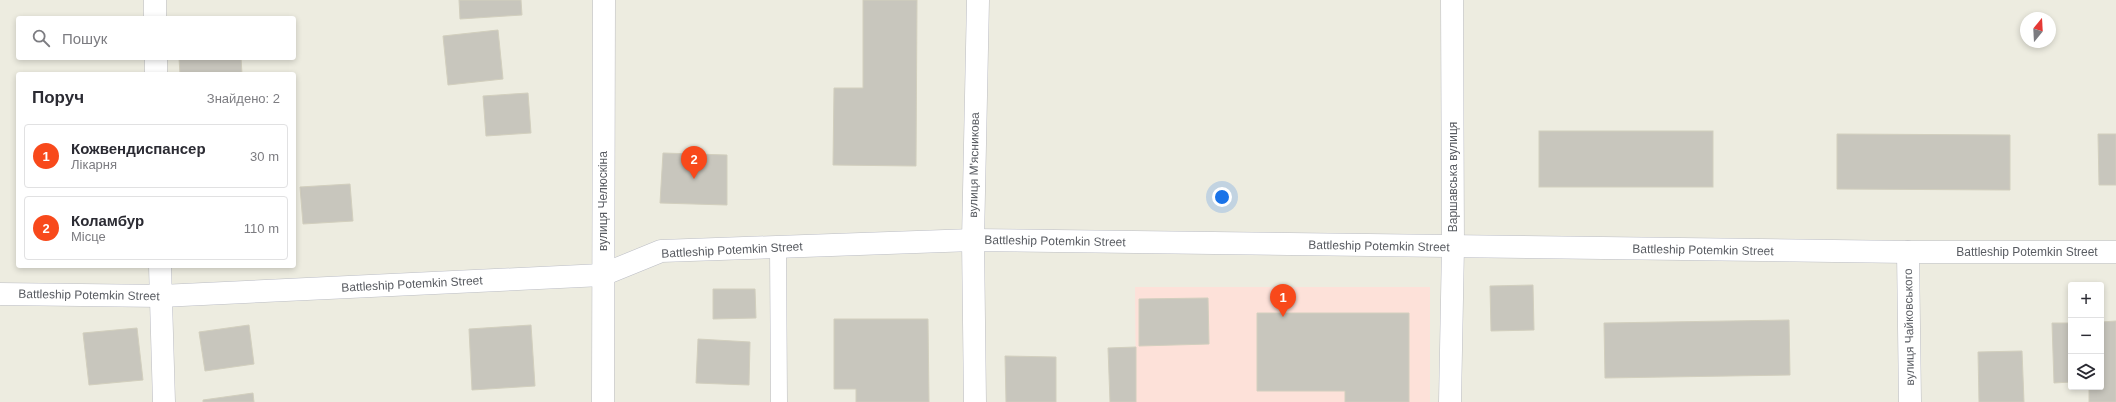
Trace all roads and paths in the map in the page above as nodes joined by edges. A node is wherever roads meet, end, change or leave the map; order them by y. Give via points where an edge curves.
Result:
1 (154, 0) edge
2 (604, 0) edge
3 (978, 0) edge
4 (1452, 0) edge
5 (155, 16) edge
6 (156, 60) edge
7 (156, 72) edge
8 (973, 240) junction
9 (778, 247) junction
10 (1453, 247) junction
11 (1908, 252) junction
12 (2116, 252) edge
13 (160, 268) edge
14 (602, 275) junction
15 (0, 294) edge
16 (161, 296) junction
17 (164, 402) edge
18 (603, 402) edge
19 (779, 402) edge
20 (975, 402) edge
21 (1450, 402) edge
22 (1910, 402) edge

1 - 5 street
2 - 14 street, вулиця Челюскіна
3 - 8 street, вулиця М'ясникова
4 - 10 street, Варшавська вулиця
6 - 7 street
8 - 9 street, Battleship Potemkin Street
8 - 10 street, Battleship Potemkin Street
8 - 20 street, вулиця М'ясникова
9 - 14 street, Battleship Potemkin Street via 661,251
9 - 19 lane
10 - 11 street, Battleship Potemkin Street
10 - 21 street, Варшавська вулиця
11 - 12 street, Battleship Potemkin Street
11 - 22 street, вулиця Чайковського
13 - 16 street
14 - 16 street, Battleship Potemkin Street
14 - 18 street, вулиця Челюскіна
15 - 16 street, Battleship Potemkin Street
16 - 17 street

